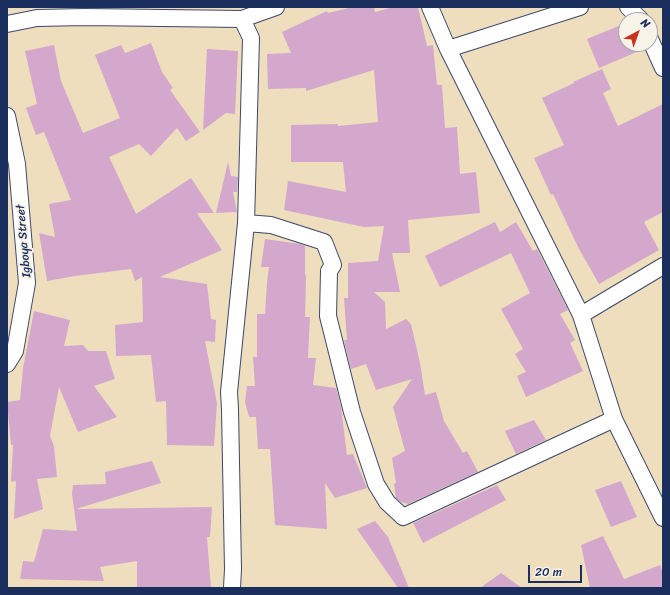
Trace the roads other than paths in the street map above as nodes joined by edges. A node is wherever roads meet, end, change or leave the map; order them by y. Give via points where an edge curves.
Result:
1 (276, 7) edge
2 (430, 7) edge
3 (580, 7) edge
4 (242, 19) junction
5 (7, 24) edge
6 (448, 49) junction
7 (657, 52) edge
8 (662, 62) edge
9 (7, 116) edge
10 (246, 223) junction
11 (663, 266) edge
12 (581, 315) junction
13 (7, 364) edge
14 (614, 419) junction
15 (663, 518) edge
16 (232, 588) edge

1 - 4 street
2 - 6 street
3 - 6 street
4 - 5 street via 37,18
4 - 10 street via 251,38
6 - 12 street
7 - 8 street
9 - 13 street, Igboya Street via 17,164 27,283 15,352
10 - 14 street via 271,225 324,242 333,265 329,271 328,316 352,412 376,484 387,502 403,517
10 - 16 street via 229,392
11 - 12 street
12 - 14 street
14 - 15 street

